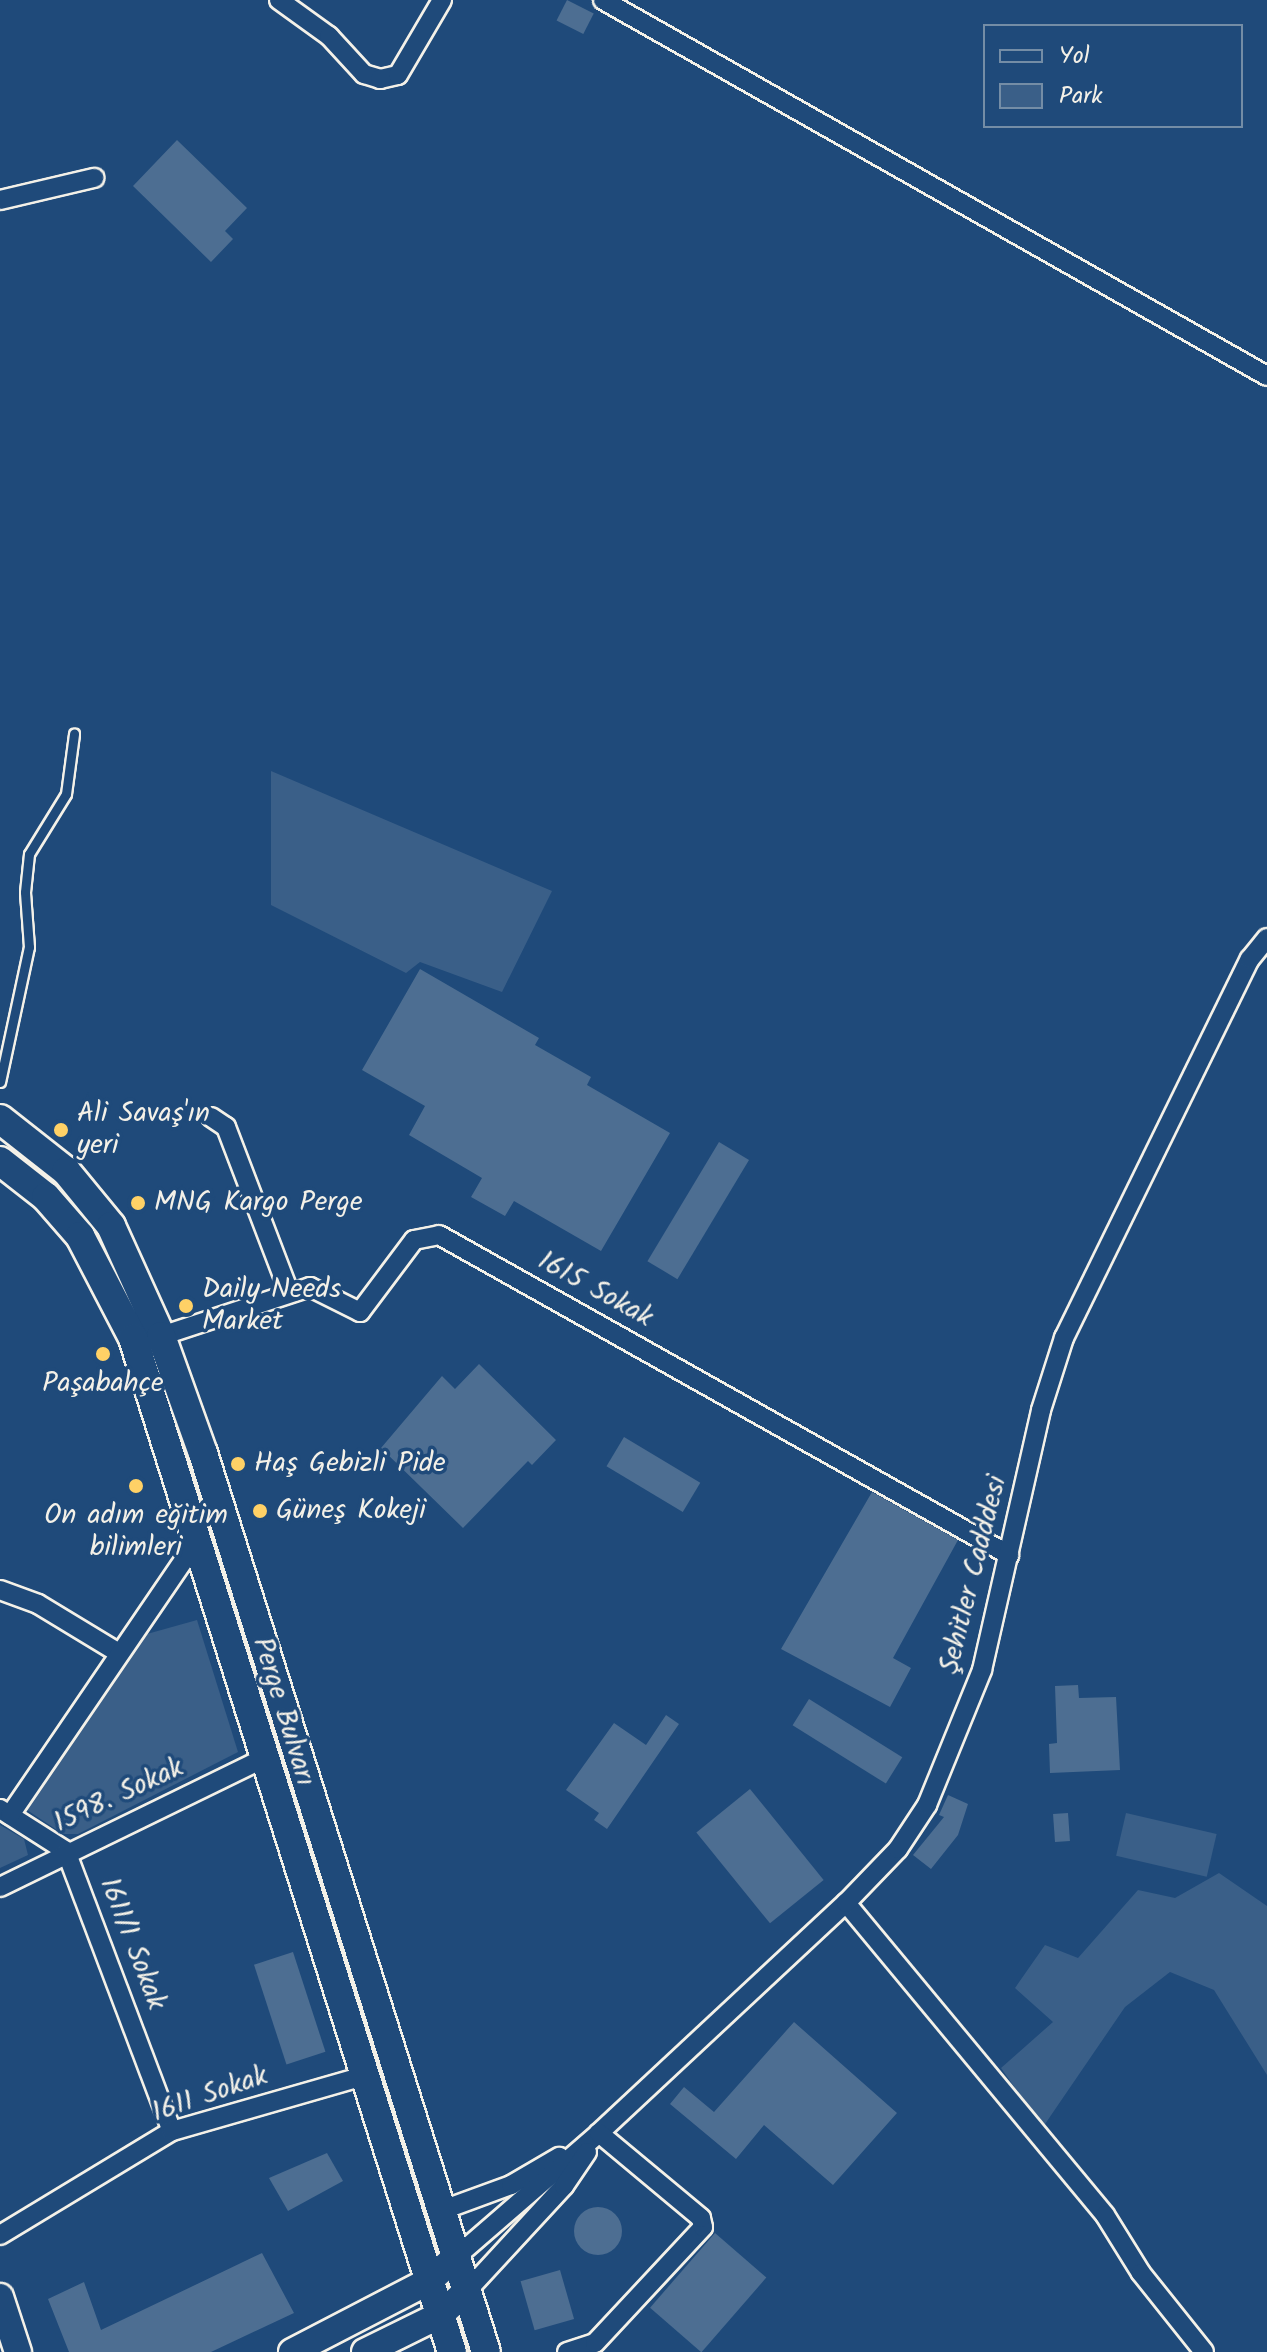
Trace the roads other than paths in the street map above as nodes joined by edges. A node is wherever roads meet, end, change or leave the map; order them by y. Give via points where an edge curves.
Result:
1 (279, 0) edge
2 (442, 0) edge
3 (603, 0) edge
4 (94, 178) dead end
5 (0, 200) edge
6 (1267, 376) edge
7 (74, 734) dead end
8 (1267, 938) edge
9 (0, 1082) edge
10 (211, 1117) dead end
11 (0, 1119) edge
12 (0, 1161) edge
13 (289, 1292) junction
14 (161, 1336) junction
15 (196, 1542) junction
16 (1009, 1555) junction
17 (0, 1590) edge
18 (119, 1653) junction
19 (264, 1758) junction
20 (5, 1812) edge
21 (66, 1851) junction
22 (0, 1887) edge
23 (846, 1903) junction
24 (364, 2076) junction
25 (172, 2131) junction
26 (599, 2133) junction
27 (440, 2211) junction
28 (0, 2235) edge
29 (456, 2257) junction
30 (429, 2281) junction
31 (467, 2291) junction
32 (0, 2297) edge
33 (440, 2315) junction
34 (596, 2348) edge
35 (18, 2352) edge
36 (292, 2352) edge
37 (365, 2352) edge
38 (452, 2352) edge
39 (486, 2352) edge
40 (567, 2352) edge
41 (1204, 2352) edge

1 - 2 street via 329,36 364,74 380,79 398,75
3 - 6 street
4 - 5 street
7 - 9 lane via 66,794 29,854 29,947
8 - 16 street, Şehitler Cadddesi via 1250,959 1064,1338 1041,1410
10 - 13 street via 226,1127
11 - 14 main road, Perge Bulvarı via 66,1171 111,1226
12 - 15 main road, Perge Bulvarı via 46,1197 104,1274 133,1338
13 - 14 street, 1615 Sokak
13 - 16 street, 1615 Sokak via 310,1287 360,1312 414,1240 439,1235
14 - 27 main road, Perge Bulvarı via 203,1453
15 - 18 street
15 - 19 main road, Perge Bulvarı
16 - 23 street, Şehitler Cadddesi via 982,1670 944,1770 898,1849
17 - 18 street via 38,1604
18 - 20 street
19 - 21 street, 1598. Sokak
19 - 24 main road, Perge Bulvarı
20 - 21 street
21 - 22 street, 1598. Sokak
21 - 25 street, 1611/1 Sokak
23 - 26 street, Şehitler Cadddesi
23 - 41 street via 1105,2215 1141,2273
24 - 25 street, 1611 Sokak
24 - 30 main road, Perge Bulvarı
25 - 28 street, 1611 Sokak
26 - 27 street via 511,2185
26 - 29 street
26 - 31 street via 564,2186
26 - 34 street via 701,2218 703,2227
27 - 29 main road, Perge Bulvarı
29 - 30 main road
29 - 31 main road, Perge Bulvarı
30 - 33 main road, Perge Bulvarı
30 - 36 main road
31 - 33 main road
31 - 39 main road, Perge Bulvarı
32 - 35 main road
33 - 37 main road
33 - 38 main road, Perge Bulvarı
34 - 40 street

